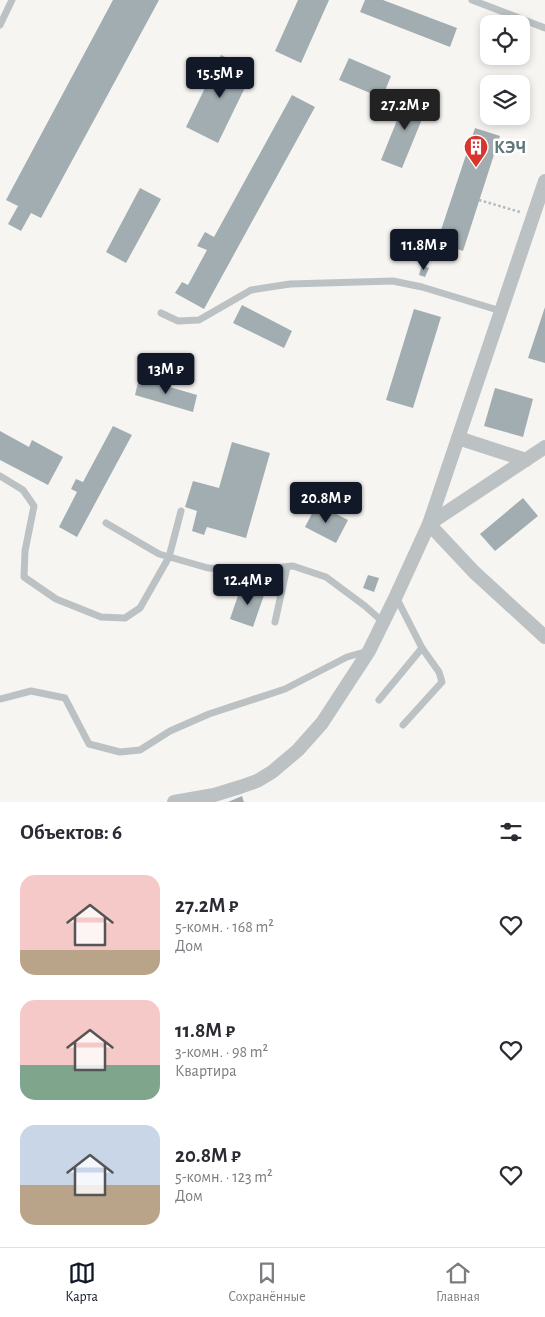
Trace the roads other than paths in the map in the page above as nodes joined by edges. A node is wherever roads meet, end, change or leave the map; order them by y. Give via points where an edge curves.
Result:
1 (12, 0) edge
2 (472, 0) edge
3 (0, 25) edge
4 (545, 28) edge
5 (545, 181) edge
6 (501, 310) junction
7 (161, 313) dead end
8 (458, 438) junction
9 (545, 447) edge
10 (526, 460) junction
11 (0, 476) edge
12 (181, 511) dead end
13 (106, 523) dead end
14 (429, 524) junction
15 (169, 557) junction
16 (287, 567) junction
17 (396, 596) junction
18 (275, 622) dead end
19 (384, 622) junction
20 (545, 636) edge
21 (422, 648) junction
22 (369, 651) junction
23 (0, 699) edge
24 (379, 700) dead end
25 (403, 725) dead end
26 (214, 798) edge
27 (174, 802) edge

1 - 3 lane
2 - 4 lane
5 - 6 street
6 - 7 lane via 393,281 290,284 250,290 199,320 178,321
6 - 8 street
8 - 10 street
8 - 14 street
9 - 10 street
10 - 14 street
11 - 15 lane via 23,490 34,506 25,551 24,577 56,599 101,618 125,618 140,608
12 - 15 lane
13 - 15 lane
14 - 17 street
14 - 20 street via 474,572
15 - 16 lane via 208,568 254,570
16 - 18 lane
16 - 19 lane via 326,577
17 - 19 street
17 - 21 lane
19 - 22 street
21 - 24 lane
21 - 25 lane via 442,682
22 - 23 lane via 347,657 285,689 208,714 178,727 140,750 120,752 89,744 65,698 30,691
22 - 26 street via 322,723 298,750 257,781
26 - 27 street

